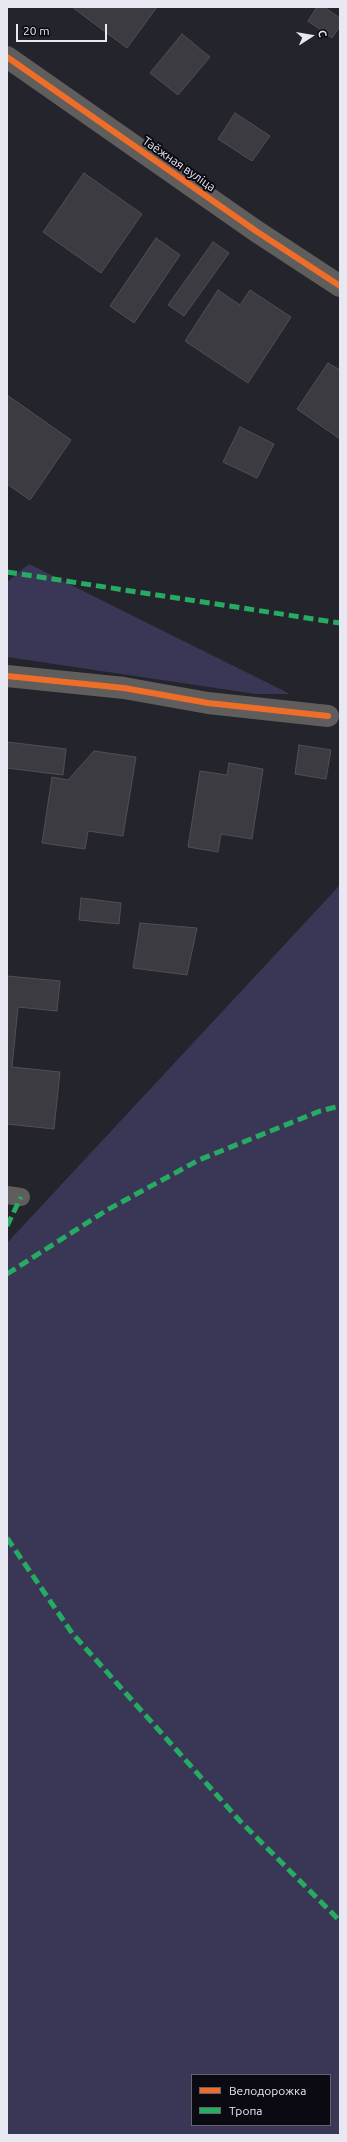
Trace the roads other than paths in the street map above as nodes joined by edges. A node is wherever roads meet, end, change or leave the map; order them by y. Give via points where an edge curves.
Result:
1 (7, 57) edge
2 (340, 286) edge
3 (7, 676) edge
4 (328, 716) dead end

1 - 2 street, Таёжная вуліца via 256,231
3 - 4 street via 124,688 208,703

